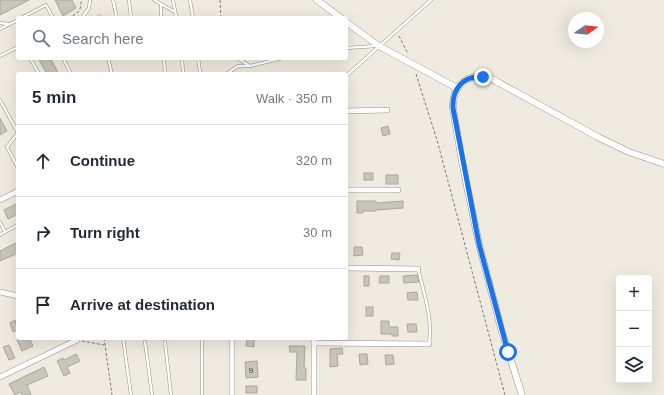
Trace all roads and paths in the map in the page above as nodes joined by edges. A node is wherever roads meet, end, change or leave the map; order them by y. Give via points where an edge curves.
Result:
1 (81, 0) edge
2 (90, 0) edge
3 (113, 0) edge
4 (129, 0) edge
5 (154, 0) edge
6 (173, 0) edge
7 (190, 0) edge
8 (220, 0) edge
9 (316, 0) edge
10 (431, 0) edge
11 (161, 4) junction
12 (175, 12) junction
13 (25, 16) edge
14 (52, 16) edge
15 (72, 16) edge
16 (83, 16) edge
17 (117, 16) edge
18 (131, 16) edge
19 (162, 16) edge
20 (176, 16) edge
21 (193, 16) edge
22 (221, 16) edge
23 (338, 16) edge
24 (16, 21) edge
25 (0, 23) edge
26 (348, 23) edge
27 (9, 24) junction
28 (0, 29) edge
29 (396, 30) junction
30 (379, 46) junction
31 (16, 48) edge
32 (348, 48) edge
33 (0, 56) edge
34 (31, 60) edge
35 (64, 60) edge
36 (108, 60) edge
37 (164, 60) edge
38 (182, 60) edge
39 (198, 60) edge
40 (241, 60) edge
41 (276, 60) edge
42 (250, 66) junction
43 (414, 66) junction
44 (38, 72) edge
45 (70, 72) edge
46 (112, 72) edge
47 (165, 72) edge
48 (183, 72) edge
49 (200, 72) dead end
50 (229, 72) edge
51 (348, 74) edge
52 (457, 88) junction
53 (0, 100) edge
54 (387, 110) dead end
55 (348, 111) edge
56 (16, 129) edge
57 (16, 136) edge
58 (16, 164) edge
59 (664, 164) edge
60 (348, 190) edge
61 (398, 190) dead end
62 (16, 192) edge
63 (0, 200) edge
64 (0, 222) edge
65 (16, 227) edge
66 (5, 232) junction
67 (0, 234) edge
68 (348, 268) edge
69 (418, 269) joint
70 (0, 292) edge
71 (16, 296) edge
72 (74, 340) edge
73 (81, 340) edge
74 (104, 340) edge
75 (123, 340) edge
76 (202, 340) edge
77 (232, 340) edge
78 (314, 340) edge
79 (145, 342) dead end
80 (165, 342) dead end
81 (429, 344) joint
82 (105, 345) junction
83 (0, 377) edge
84 (112, 395) edge
85 (131, 395) edge
86 (152, 395) edge
87 (171, 395) edge
88 (202, 395) edge
89 (232, 395) edge
90 (314, 395) edge
91 (505, 395) edge
92 (522, 395) edge

1 - 15 path via 79,13
2 - 16 lane via 89,8
3 - 17 lane
4 - 18 lane
5 - 11 lane
6 - 12 lane
7 - 21 lane
8 - 22 path
9 - 23 street
10 - 29 lane
11 - 12 lane
11 - 19 lane
12 - 20 lane
13 - 14 lane via 46,5
24 - 27 lane
25 - 27 lane
26 - 30 street
27 - 28 lane
29 - 30 lane
29 - 43 path
30 - 32 lane
30 - 43 street
30 - 51 lane
31 - 33 lane
34 - 44 lane
35 - 45 lane
36 - 46 lane
37 - 47 lane
38 - 48 lane
39 - 49 lane
40 - 42 lane
41 - 42 lane
42 - 50 lane via 238,66
43 - 52 street
43 - 91 path via 437,140
52 - 59 street via 472,77 492,79 629,152
52 - 92 street via 453,108 471,207 495,308
53 - 56 lane
54 - 55 street
57 - 58 lane via 7,147
60 - 61 street
62 - 63 street
64 - 66 lane
65 - 66 lane
66 - 67 lane
68 - 69 street
69 - 81 lane via 431,333
70 - 71 street
72 - 83 street
73 - 82 path
74 - 82 path
75 - 85 lane
76 - 88 lane
77 - 89 street
78 - 81 street
78 - 90 street
79 - 86 lane
80 - 87 lane
82 - 84 path

